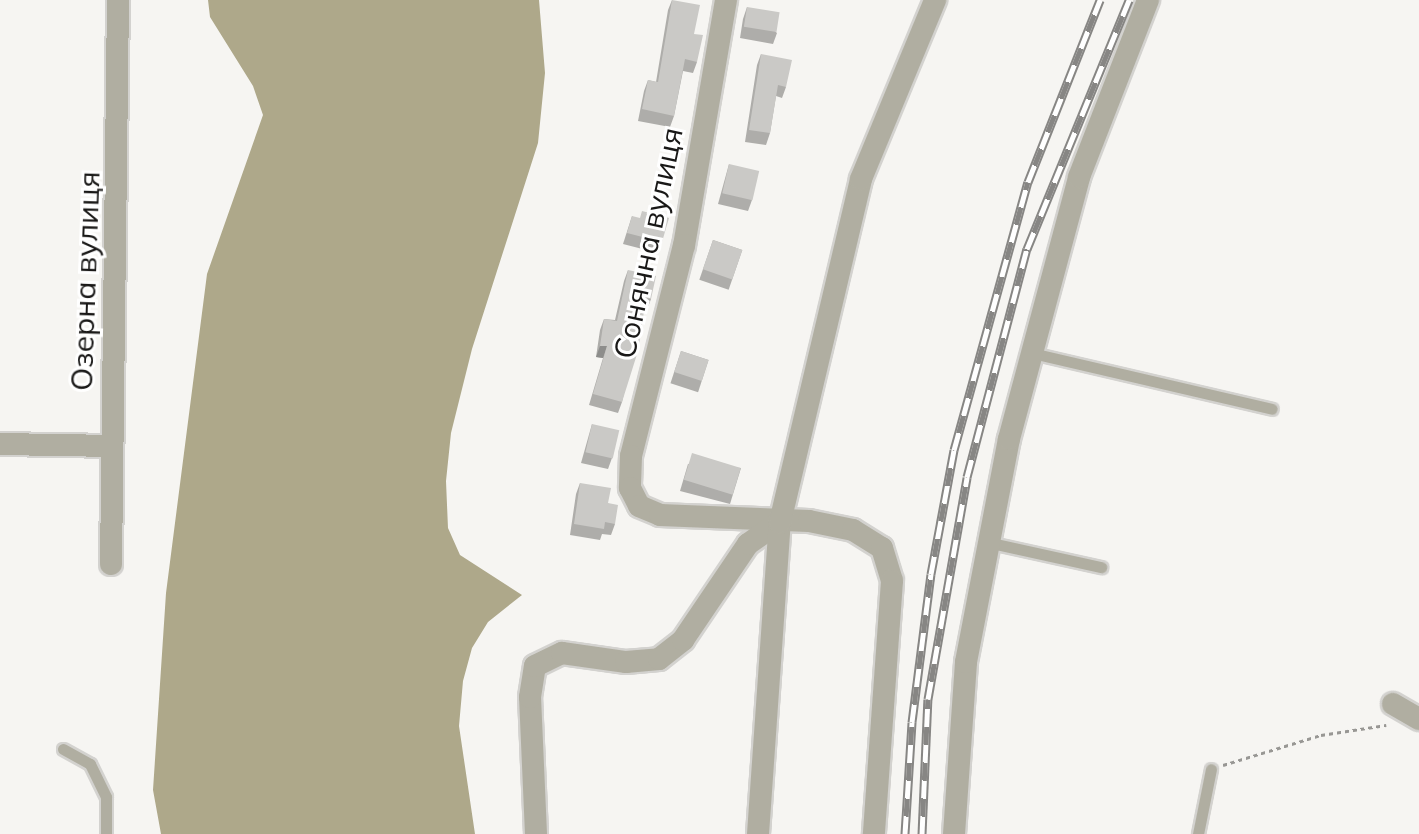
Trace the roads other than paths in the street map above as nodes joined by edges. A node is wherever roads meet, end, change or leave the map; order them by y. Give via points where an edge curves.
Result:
1 (118, 0) edge
2 (726, 0) edge
3 (935, 0) edge
4 (1148, 0) edge
5 (1032, 353) junction
6 (1272, 409) dead end
7 (0, 444) edge
8 (110, 446) junction
9 (780, 522) junction
10 (986, 542) junction
11 (111, 564) dead end
12 (1101, 567) dead end
13 (1393, 714) road end
14 (1419, 719) edge
15 (63, 749) dead end
16 (1211, 769) road end
17 (106, 834) edge
18 (536, 834) edge
19 (758, 834) edge
20 (874, 834) edge
21 (954, 834) edge
22 (1198, 834) edge

1 - 8 street, Озерна вулиця via 120,128
2 - 9 street, Сонячна вулиця via 684,245 631,456 632,498 660,515
3 - 9 street via 861,179
4 - 5 street via 1079,177
5 - 6 lane
5 - 10 street
7 - 8 street
8 - 11 street, Озерна вулиця
9 - 18 street via 748,544 683,640 659,659 626,662 562,653 535,666 530,697
9 - 19 street
9 - 20 street via 853,530 882,548 892,581
10 - 12 lane
10 - 21 street via 966,662
13 - 14 street
15 - 17 lane via 90,764 106,797
16 - 22 lane

